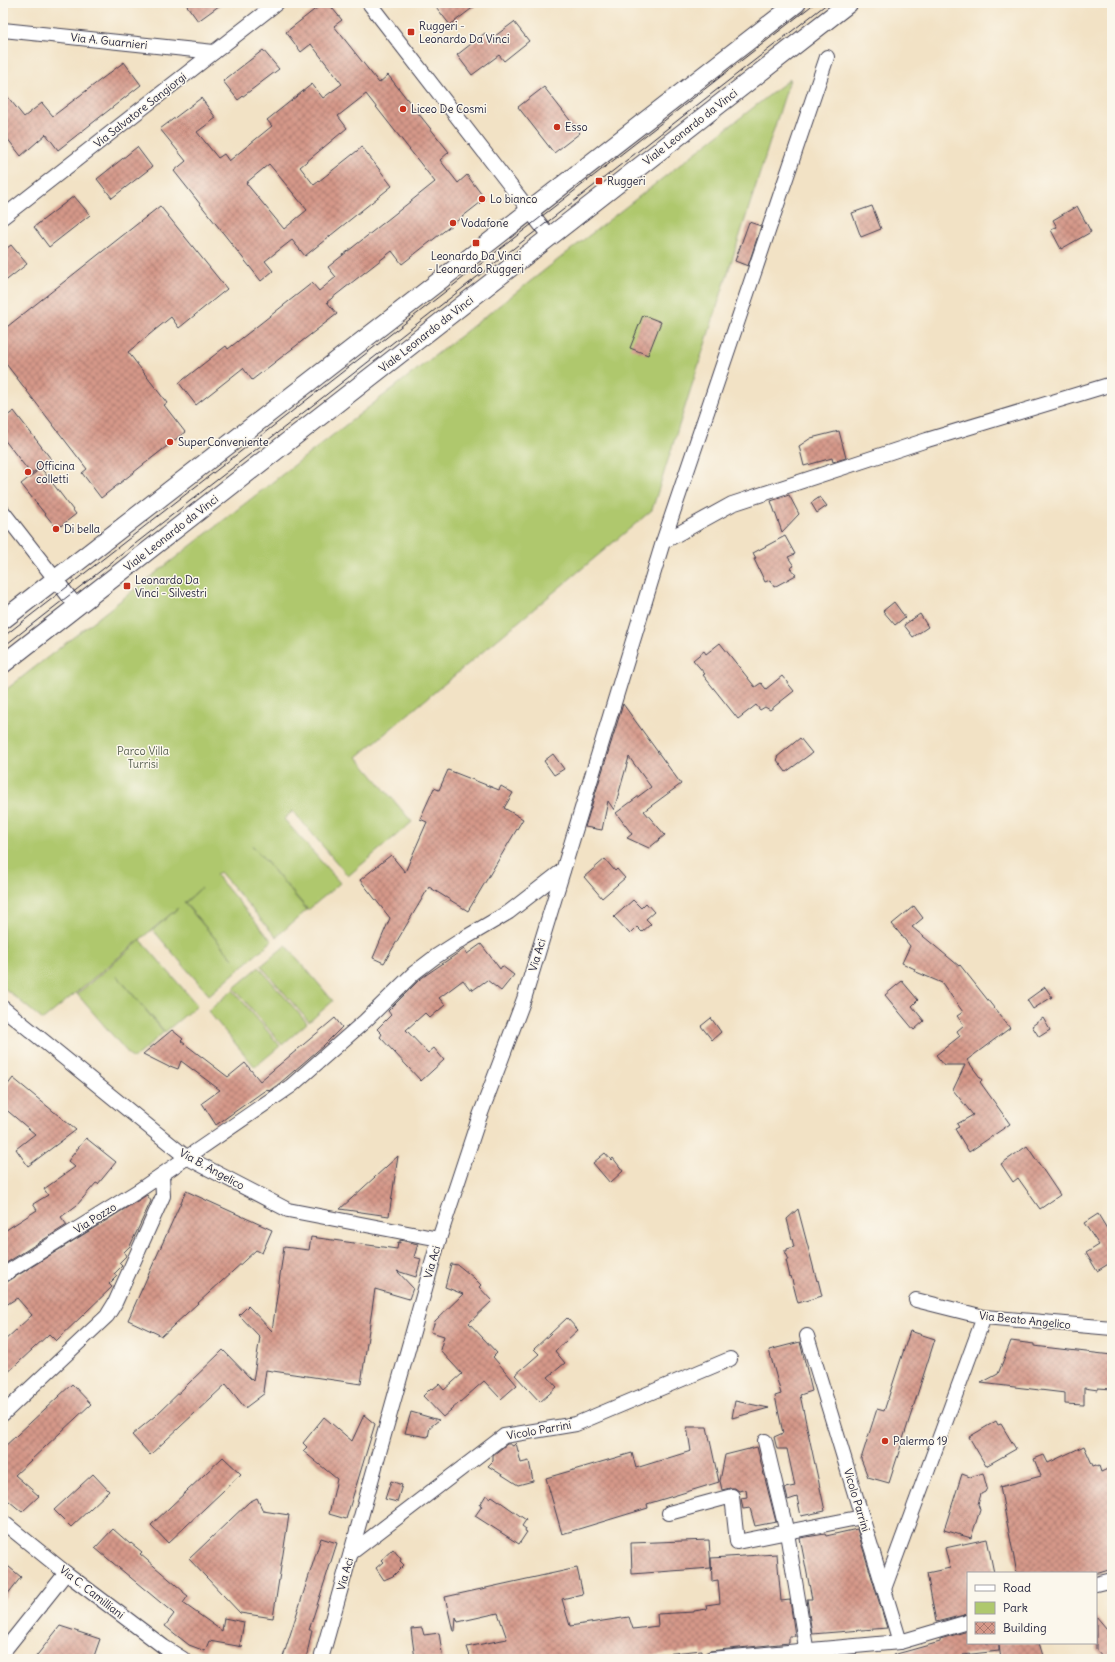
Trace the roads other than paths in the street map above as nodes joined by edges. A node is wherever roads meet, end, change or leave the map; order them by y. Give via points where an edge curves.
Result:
1 (277, 3) edge
2 (369, 3) edge
3 (797, 3) edge
4 (849, 3) edge
5 (3, 30) edge
6 (214, 52) junction
7 (827, 57) dead end
8 (530, 211) junction
9 (3, 217) edge
10 (550, 237) junction
11 (1112, 384) edge
12 (3, 512) edge
13 (663, 542) junction
14 (55, 579) junction
15 (76, 607) junction
16 (3, 620) edge
17 (3, 664) edge
18 (562, 870) junction
19 (3, 1008) edge
20 (186, 1157) junction
21 (162, 1175) junction
22 (439, 1239) junction
23 (3, 1275) edge
24 (916, 1300) dead end
25 (984, 1317) junction
26 (1112, 1328) edge
27 (807, 1336) dead end
28 (730, 1359) dead end
29 (3, 1414) edge
30 (765, 1440) dead end
31 (669, 1513) dead end
32 (862, 1517) junction
33 (3, 1522) edge
34 (787, 1533) junction
35 (351, 1553) junction
36 (66, 1573) junction
37 (1112, 1580) edge
38 (1097, 1584) edge
39 (884, 1589) junction
40 (967, 1622) edge
41 (900, 1642) junction
42 (3, 1652) edge
43 (807, 1654) edge
44 (183, 1659) edge
45 (321, 1659) edge
46 (710, 1659) edge

1 - 6 street, Via Salvatore Sangiorgi
2 - 8 street
3 - 8 street
4 - 10 street, Viale Leonardo da Vinci
5 - 6 street, Via A. Guarnieri
6 - 9 street, Via Salvatore Sangiorgi
7 - 13 street, Via Aci
8 - 10 street
8 - 14 street
10 - 15 street, Viale Leonardo da Vinci
11 - 13 street via 927,440 732,504
12 - 14 street
13 - 18 street, Via Aci
14 - 15 street
14 - 16 street
15 - 17 street, Viale Leonardo da Vinci
18 - 20 street, Via Pozzo via 508,912 414,973 365,1021 290,1086
18 - 22 street, Via Aci via 524,999 478,1122
19 - 20 street, Via B. Angelico
20 - 21 street, Via Pozzo
20 - 22 street, Via B. Angelico via 288,1210
21 - 23 street, Via Pozzo
21 - 29 street via 162,1196 107,1316
22 - 35 street, Via Aci
24 - 25 street, Via Beato Angelico
25 - 26 street, Via Beato Angelico
25 - 39 street
27 - 32 street, Vicolo Parrini
28 - 35 street, Vicolo Parrini via 576,1424 504,1436
30 - 34 street
31 - 34 street via 732,1496 737,1542
32 - 34 street
32 - 39 street, Vicolo Parrini
33 - 36 street, Via C. Camilliani
34 - 43 street
35 - 45 street, Via Aci
36 - 42 street
36 - 44 street, Via C. Camilliani
37 - 38 street
39 - 41 street, Vicolo Parrini
40 - 41 street
41 - 43 street
43 - 46 street

